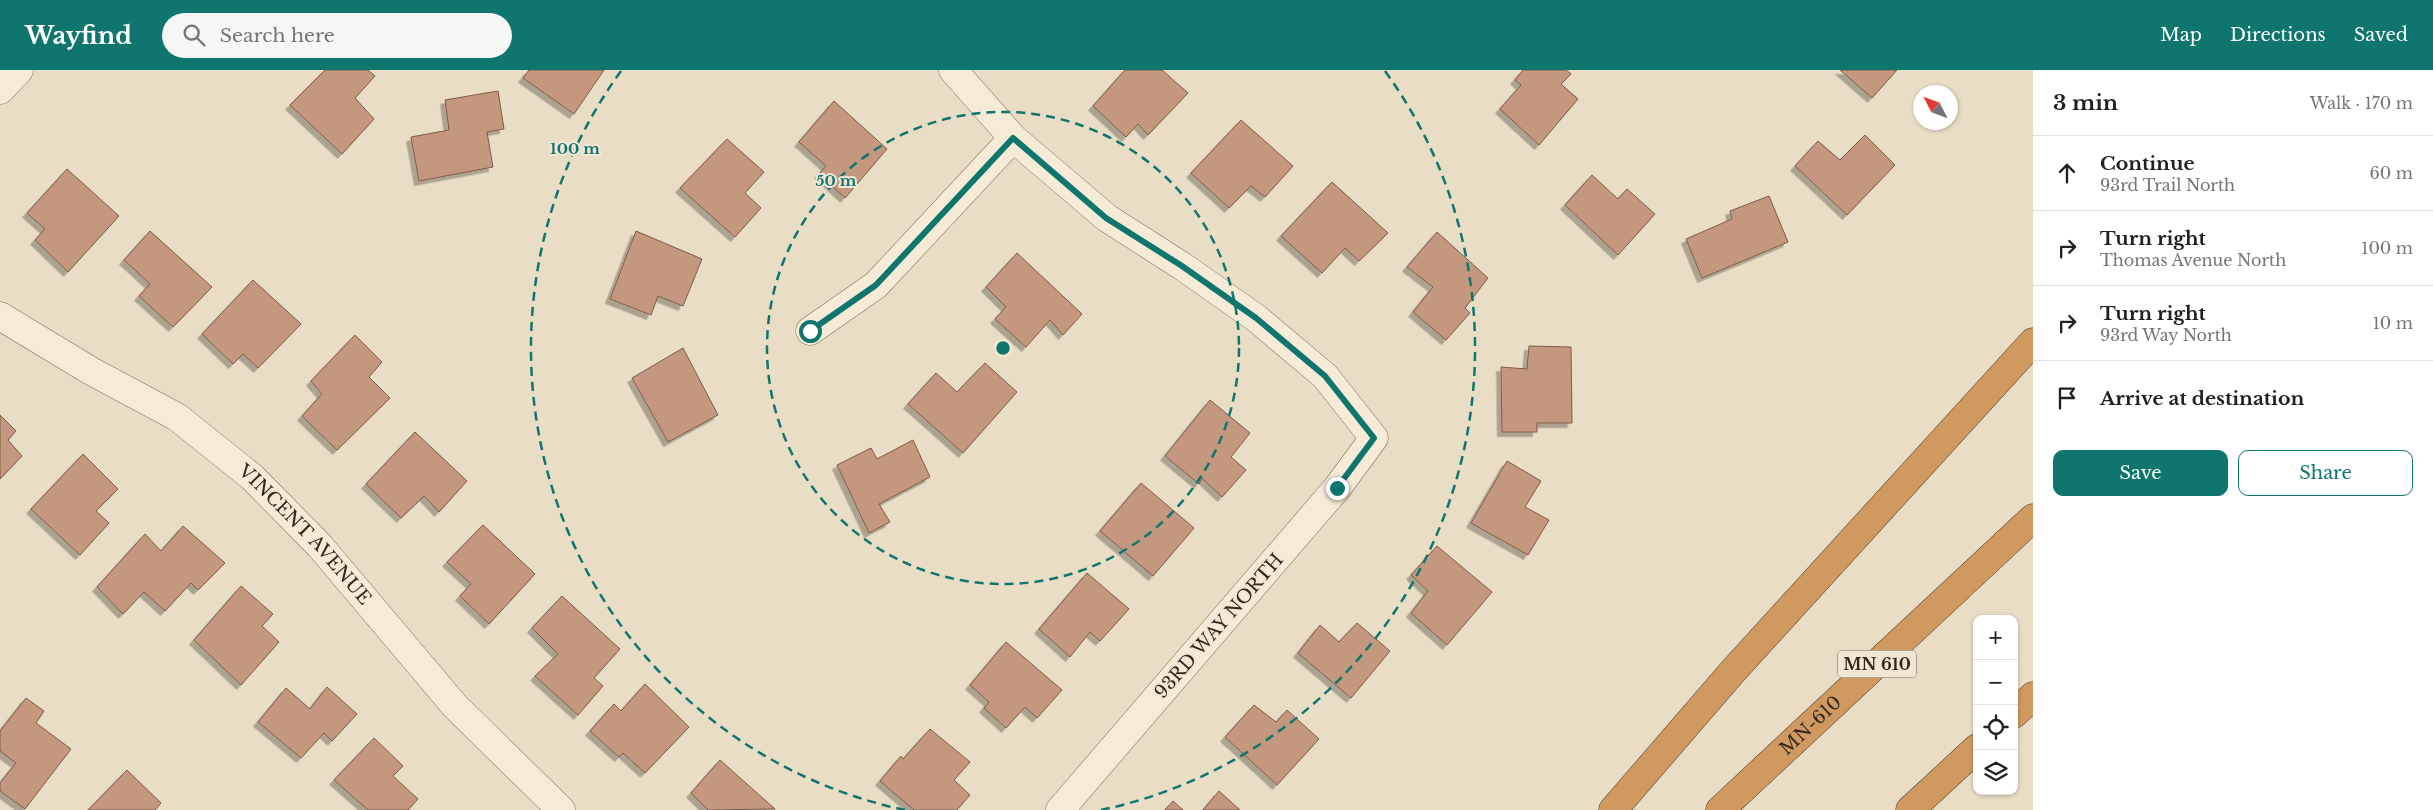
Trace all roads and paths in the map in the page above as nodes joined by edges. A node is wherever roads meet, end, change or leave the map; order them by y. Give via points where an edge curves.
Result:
1 (19, 70) edge
2 (953, 70) edge
3 (0, 90) edge
4 (1013, 138) junction
5 (0, 316) edge
6 (810, 331) dead end
7 (2033, 342) edge
8 (2033, 518) edge
9 (2033, 696) edge
10 (2018, 710) edge
11 (1975, 750) edge
12 (562, 810) edge
13 (1060, 810) edge
14 (1613, 810) edge
15 (1720, 810) edge
16 (1910, 810) edge

1 - 3 street
2 - 4 street
4 - 6 street via 876,285
4 - 13 street, 93RD WAY NORTH via 1106,218 1256,318 1325,376 1374,438 1337,488
5 - 12 street, VINCENT AVENUE via 91,371 177,417 252,477 319,545 455,706
7 - 14 highway via 1734,670
8 - 15 highway, MN-610 / MN 610
9 - 10 highway
11 - 16 highway

